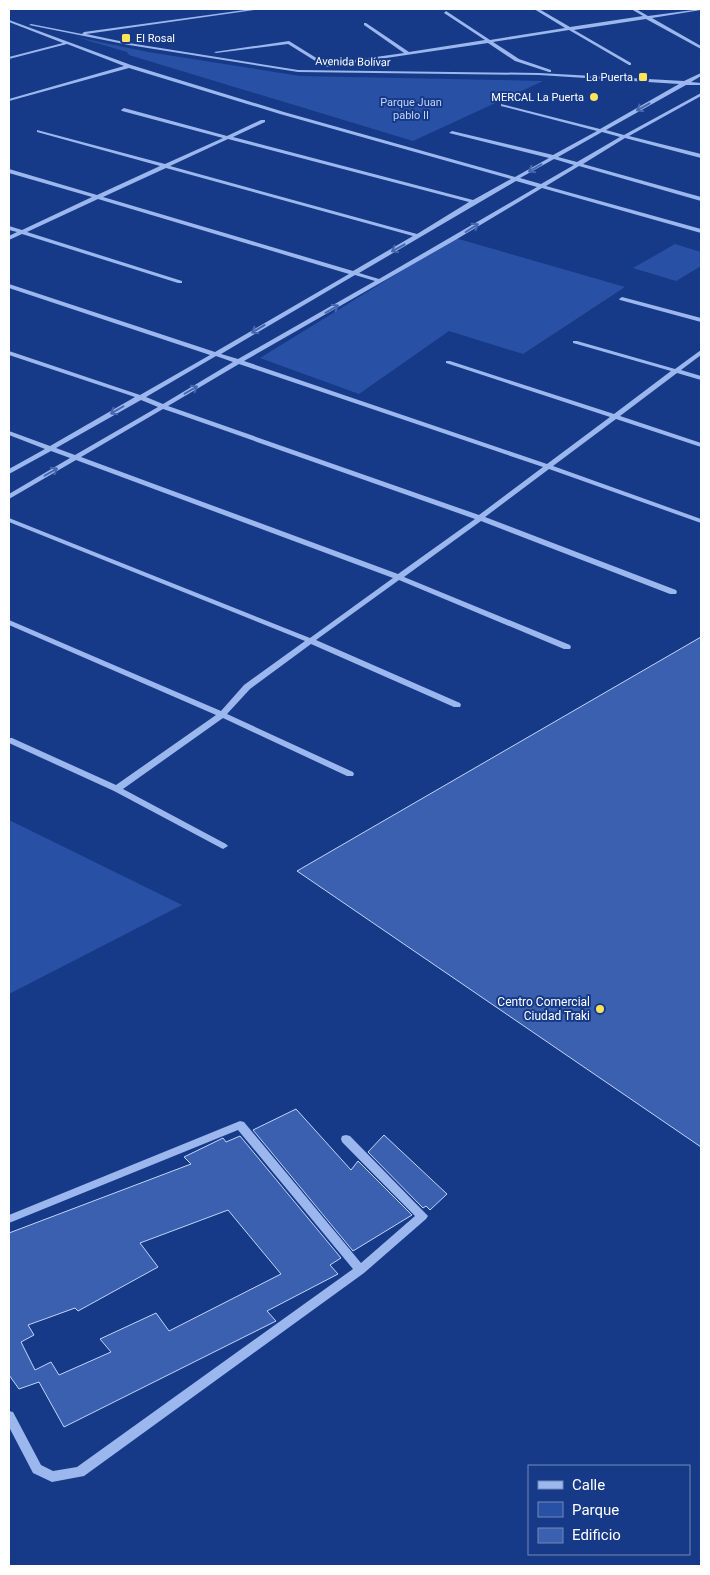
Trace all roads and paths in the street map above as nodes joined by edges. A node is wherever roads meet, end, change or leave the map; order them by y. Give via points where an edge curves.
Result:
1 (201, 9) edge
2 (260, 9) edge
3 (536, 9) edge
4 (633, 9) edge
5 (701, 9) edge
6 (446, 12) dead end
7 (210, 16) junction
8 (648, 17) junction
9 (9, 21) edge
10 (366, 24) dead end
11 (570, 29) junction
12 (77, 34) junction
13 (489, 41) junction
14 (67, 43) junction
15 (701, 48) edge
16 (216, 52) dead end
17 (409, 54) junction
18 (9, 58) edge
19 (517, 60) junction
20 (629, 64) dead end
21 (129, 66) junction
22 (506, 74) junction
23 (701, 74) edge
24 (560, 75) junction
25 (685, 83) junction
26 (701, 84) edge
27 (701, 94) edge
28 (9, 100) edge
29 (503, 105) dead end
30 (124, 110) dead end
31 (263, 121) dead end
32 (603, 130) junction
33 (39, 131) dead end
34 (452, 133) dead end
35 (625, 136) junction
36 (228, 137) junction
37 (701, 156) edge
38 (553, 157) junction
39 (577, 164) junction
40 (165, 166) junction
41 (9, 171) edge
42 (516, 179) junction
43 (540, 186) junction
44 (96, 198) junction
45 (701, 199) edge
46 (474, 202) junction
47 (9, 228) edge
48 (701, 231) edge
49 (21, 232) junction
50 (418, 236) junction
51 (9, 238) edge
52 (354, 273) junction
53 (380, 281) junction
54 (180, 282) dead end
55 (9, 286) edge
56 (622, 299) dead end
57 (701, 320) edge
58 (575, 342) dead end
59 (701, 352) edge
60 (9, 353) edge
61 (216, 354) junction
62 (240, 361) junction
63 (448, 362) dead end
64 (677, 370) junction
65 (701, 378) edge
66 (140, 397) junction
67 (162, 406) junction
68 (617, 416) junction
69 (9, 433) edge
70 (701, 445) edge
71 (49, 449) junction
72 (75, 458) junction
73 (550, 466) junction
74 (9, 472) edge
75 (9, 497) edge
76 (480, 518) junction
77 (9, 520) edge
78 (701, 521) edge
79 (398, 578) junction
80 (672, 592) dead end
81 (9, 622) edge
82 (311, 641) junction
83 (567, 647) dead end
84 (457, 705) dead end
85 (222, 715) junction
86 (9, 740) edge
87 (350, 774) dead end
88 (116, 789) junction
89 (223, 846) dead end
90 (346, 1139) dead end
91 (9, 1218) edge
92 (360, 1270) junction
93 (9, 1416) edge

1 - 7 street
2 - 7 street
3 - 11 street
4 - 8 street
5 - 8 street
6 - 13 street
7 - 12 street
8 - 11 street
8 - 15 street
9 - 12 street, Avenida Bolívar
9 - 14 street
10 - 17 street
11 - 13 street
11 - 20 street
12 - 22 street, Avenida Bolívar via 298,71
13 - 17 street
13 - 19 street
14 - 18 street
14 - 21 street
16 - 17 street via 289,42 325,66
19 - 22 street
19 - 24 street
21 - 28 street
21 - 42 street
22 - 24 street, Avenida Bolívar
23 - 25 street
24 - 25 street, Avenida Bolívar
25 - 26 street, Avenida Bolívar
25 -> 32 street
27 - 35 street
29 - 32 street
30 - 36 street
31 - 36 street
32 - 35 street
32 - 38 street
33 - 40 street
34 - 38 street
35 - 37 street
35 - 39 street
36 - 40 street
36 - 46 street
38 - 39 street
38 -> 42 street
39 - 43 street
39 - 45 street
40 - 44 street
40 - 50 street
41 - 44 street
42 - 43 street
42 - 46 street
43 - 48 street
53 -> 43 street
44 - 49 street
44 - 52 street
46 - 50 street
47 - 49 street
49 - 51 street
49 - 54 street
50 -> 52 street
52 - 53 street
52 -> 61 street
62 -> 53 street
55 - 61 street
56 - 57 street
58 - 64 street
59 - 64 street
60 - 66 street
61 - 62 street
61 - 66 street
67 -> 62 street
62 - 73 street
63 - 68 street
64 - 65 street
64 - 68 street
66 - 67 street
66 -> 71 street
67 - 72 street
67 - 76 street
68 - 70 street
68 - 73 street
69 - 71 street
71 - 72 street
71 - 74 street
75 -> 72 street
72 - 79 street
73 - 76 street
73 - 78 street
76 - 79 street
76 - 80 street
77 - 82 street
79 - 82 street
79 - 83 street
81 - 85 street
82 - 84 street
82 - 85 street via 247,687
85 - 87 street
85 - 88 street
86 - 88 street
88 - 89 street
90 - 92 street via 422,1216
91 - 92 street via 240,1125
92 - 93 street via 80,1472 52,1477 37,1469

